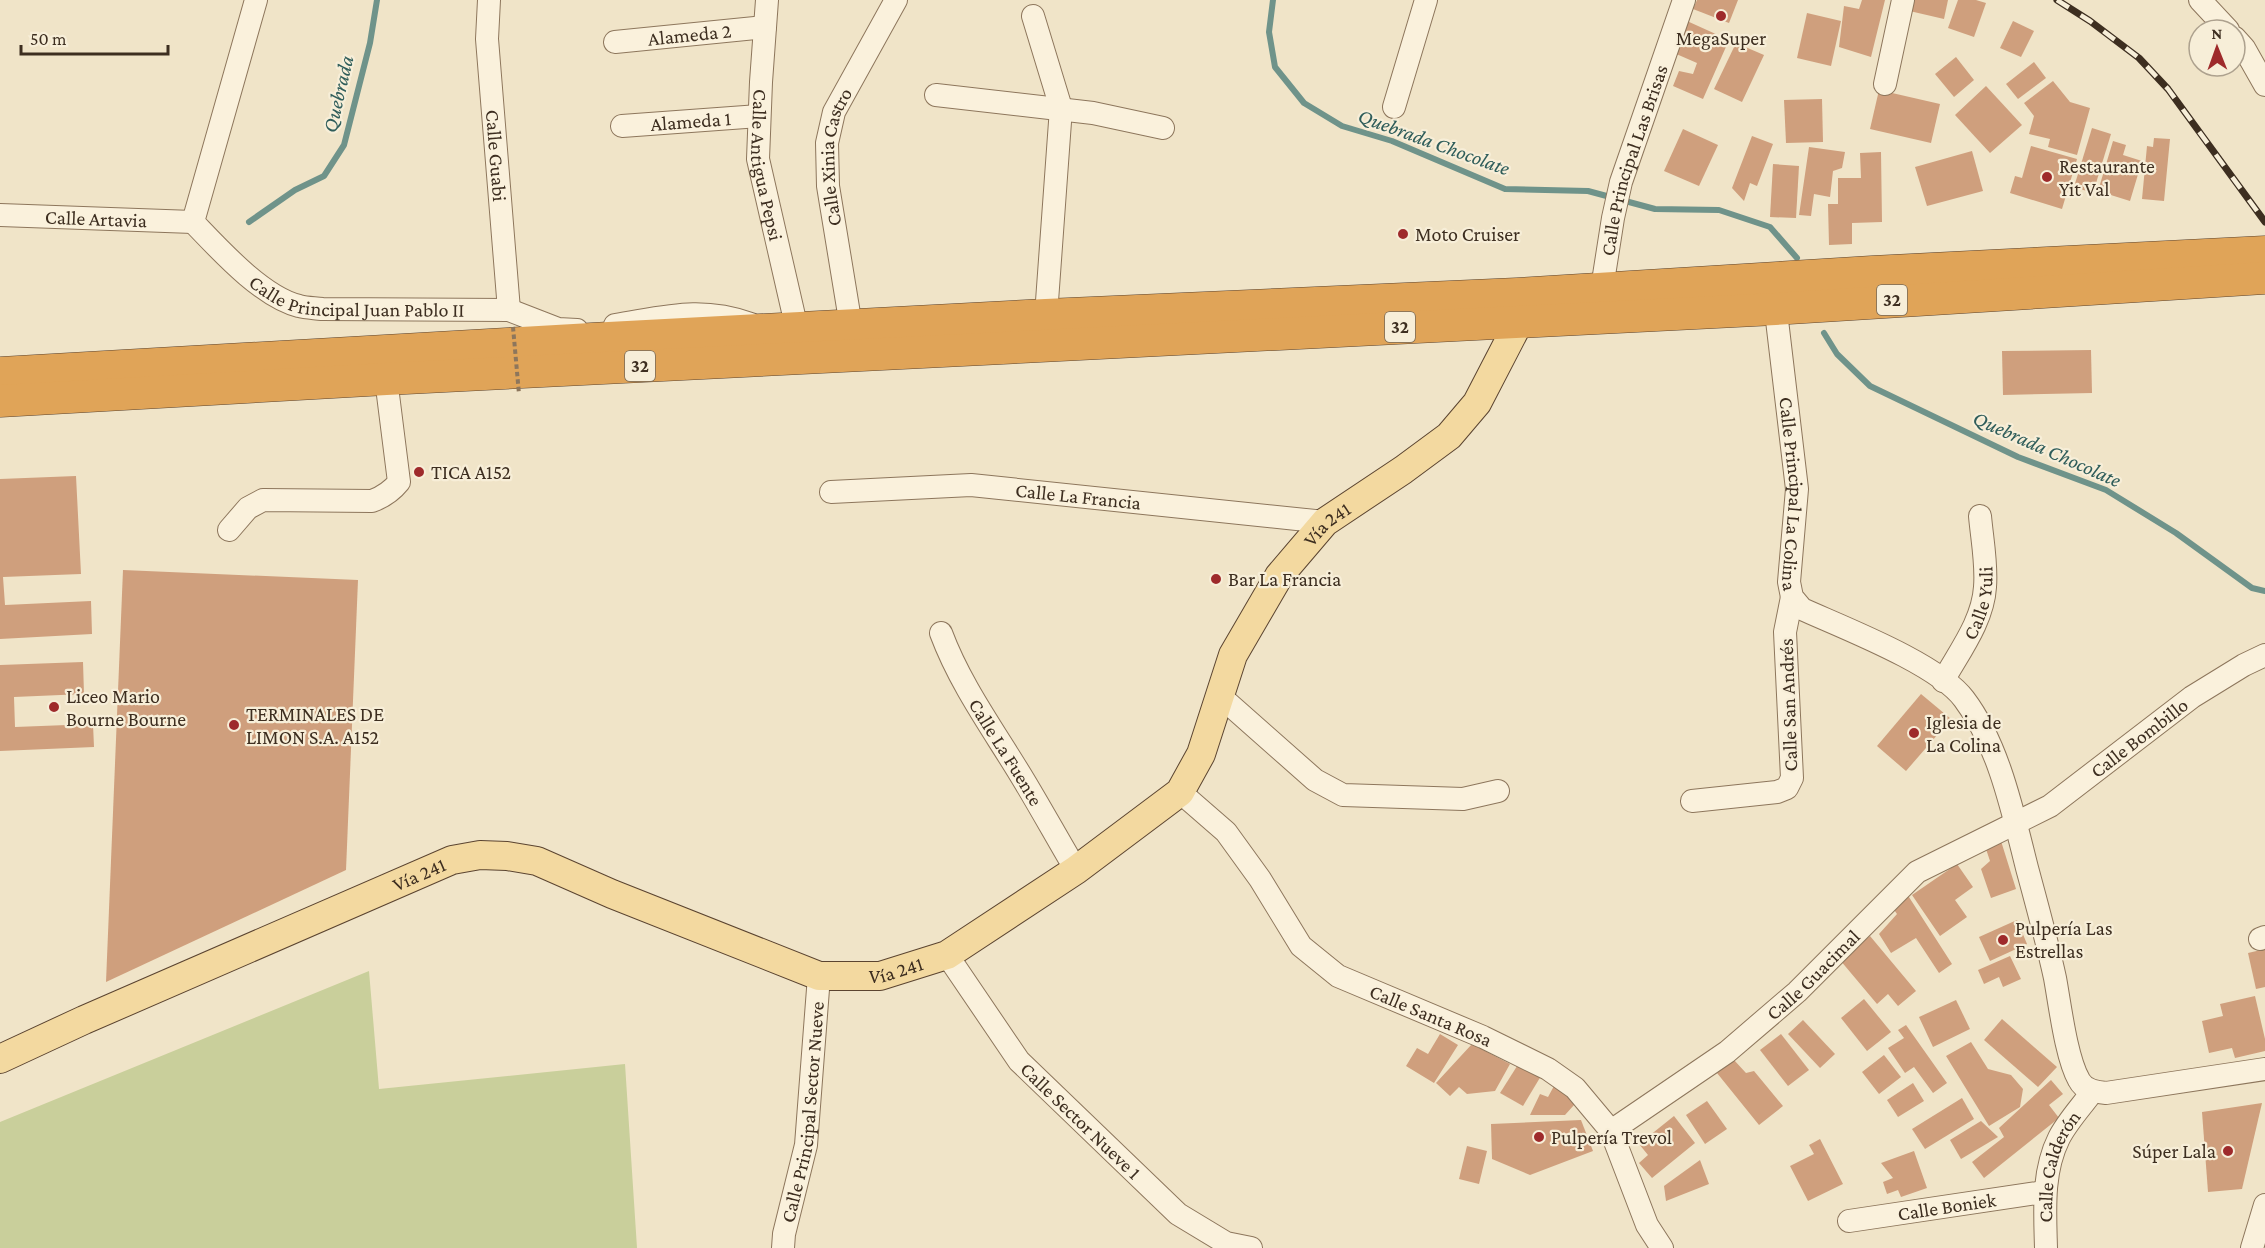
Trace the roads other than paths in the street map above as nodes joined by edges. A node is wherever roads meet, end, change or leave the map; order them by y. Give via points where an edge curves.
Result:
1 (256, 0) edge
2 (489, 0) edge
3 (767, 0) edge
4 (896, 0) edge
5 (1426, 0) edge
6 (1684, 0) edge
7 (1903, 0) edge
8 (2200, 0) edge
9 (1033, 16) dead end
10 (2217, 18) edge
11 (765, 27) junction
12 (615, 42) dead end
13 (2247, 53) edge
14 (1885, 84) dead end
15 (2265, 85) edge
16 (936, 95) dead end
17 (1394, 107) dead end
18 (1061, 108) junction
19 (759, 116) junction
20 (622, 126) dead end
21 (1163, 128) dead end
22 (0, 215) edge
23 (193, 222) junction
24 (2265, 252) edge
25 (2265, 278) edge
26 (1602, 288) junction
27 (1774, 294) junction
28 (1518, 308) junction
29 (1046, 315) junction
30 (511, 318) junction
31 (851, 326) junction
32 (783, 330) junction
33 (0, 373) edge
34 (386, 379) junction
35 (0, 401) edge
36 (831, 492) dead end
37 (1980, 516) dead end
38 (1324, 522) junction
39 (229, 530) dead end
40 (1792, 597) junction
41 (941, 633) dead end
42 (2265, 655) edge
43 (1943, 681) junction
44 (1220, 696) junction
45 (1180, 792) junction
46 (1498, 792) dead end
47 (1692, 801) dead end
48 (2016, 822) junction
49 (1076, 870) junction
50 (946, 955) junction
51 (819, 976) junction
52 (0, 1059) edge
53 (2265, 1068) edge
54 (2092, 1092) junction
55 (1611, 1131) junction
56 (2044, 1192) junction
57 (2265, 1206) edge
58 (1849, 1221) dead end
59 (783, 1248) edge
60 (1251, 1248) edge
61 (1662, 1248) edge
62 (2046, 1248) edge
63 (2252, 1248) edge

1 - 23 street
2 - 30 street, Calle Guabi via 487,39
3 - 11 street, Calle Antigua Pepsi
4 - 31 street, Calle Xinia Castro via 834,112 827,143 828,186
5 - 17 street
6 - 26 street, Calle Principal Las Brisas via 1621,182
7 - 14 street
8 - 10 street
9 - 18 street
11 - 12 street, Alameda 2
11 - 19 street, Calle Antigua Pepsi
13 - 15 street
16 - 18 street
18 - 21 street
18 - 29 street
19 - 20 street, Alameda 1
19 - 32 street, Calle Antigua Pepsi via 758,159
22 - 23 street, Calle Artavia
23 - 30 street, Calle Principal Juan Pablo II via 259,284 298,306
24 - 27 highway, 32 via 1872,272
25 - 27 highway, 32
26 - 27 highway, 32
26 - 28 highway, 32
27 - 28 highway, 32
27 - 40 street, Calle Principal La Colina via 1797,489 1790,566
28 - 29 highway, 32
28 - 34 highway, 32
28 - 38 main road, Vía 241 via 1477,403 1449,436
29 - 31 highway, 32
30 - 32 street, Calle Principal Juan Pablo II via 558,329 584,330 685,314 711,314
31 - 32 highway, 32
32 - 33 highway, 32
34 - 35 highway, 32
34 - 39 street via 399,482 396,487 372,501 262,500 248,508
36 - 38 street, Calle La Francia via 971,486
37 - 43 street, Calle Yuli via 1986,586 1982,606
38 - 44 main road, Vía 241 via 1279,576 1233,654
40 - 43 street, Calle Principal La Colina via 1802,609 1888,649
40 - 47 street, Calle San Andrés via 1785,632 1792,778 1787,788 1777,792
41 - 49 street, Calle La Fuente via 982,714
42 - 48 street, Calle Bombillo via 2192,697 2050,806
43 - 48 street, Calle Principal La Colina via 1963,698 1989,740
44 - 45 main road, Vía 241 via 1202,754
44 - 46 street via 1315,780 1343,795 1463,799
45 - 49 main road, Vía 241
45 - 55 street, Calle Santa Rosa via 1226,832 1301,946 1338,976 1548,1069 1575,1088
48 - 54 street, Calle Principal La Colina via 2072,1060 2080,1082
48 - 55 street, Calle Guacimal via 1917,872 1797,993 1727,1052
49 - 50 main road, Vía 241
50 - 51 main road, Vía 241 via 880,976
50 - 60 street, Calle Sector Nueve 1 via 1019,1061 1178,1214 1226,1243
51 - 52 main road, Vía 241 via 537,861 480,855 452,860
51 - 59 street, Calle Principal Sector Nueve via 806,1145
53 - 54 street
54 - 56 street, Calle Calderón via 2060,1137
55 - 61 street, Calle Santa Rosa via 1647,1224
56 - 58 street, Calle Boniek
56 - 62 street, Calle Calderón
57 - 63 street

